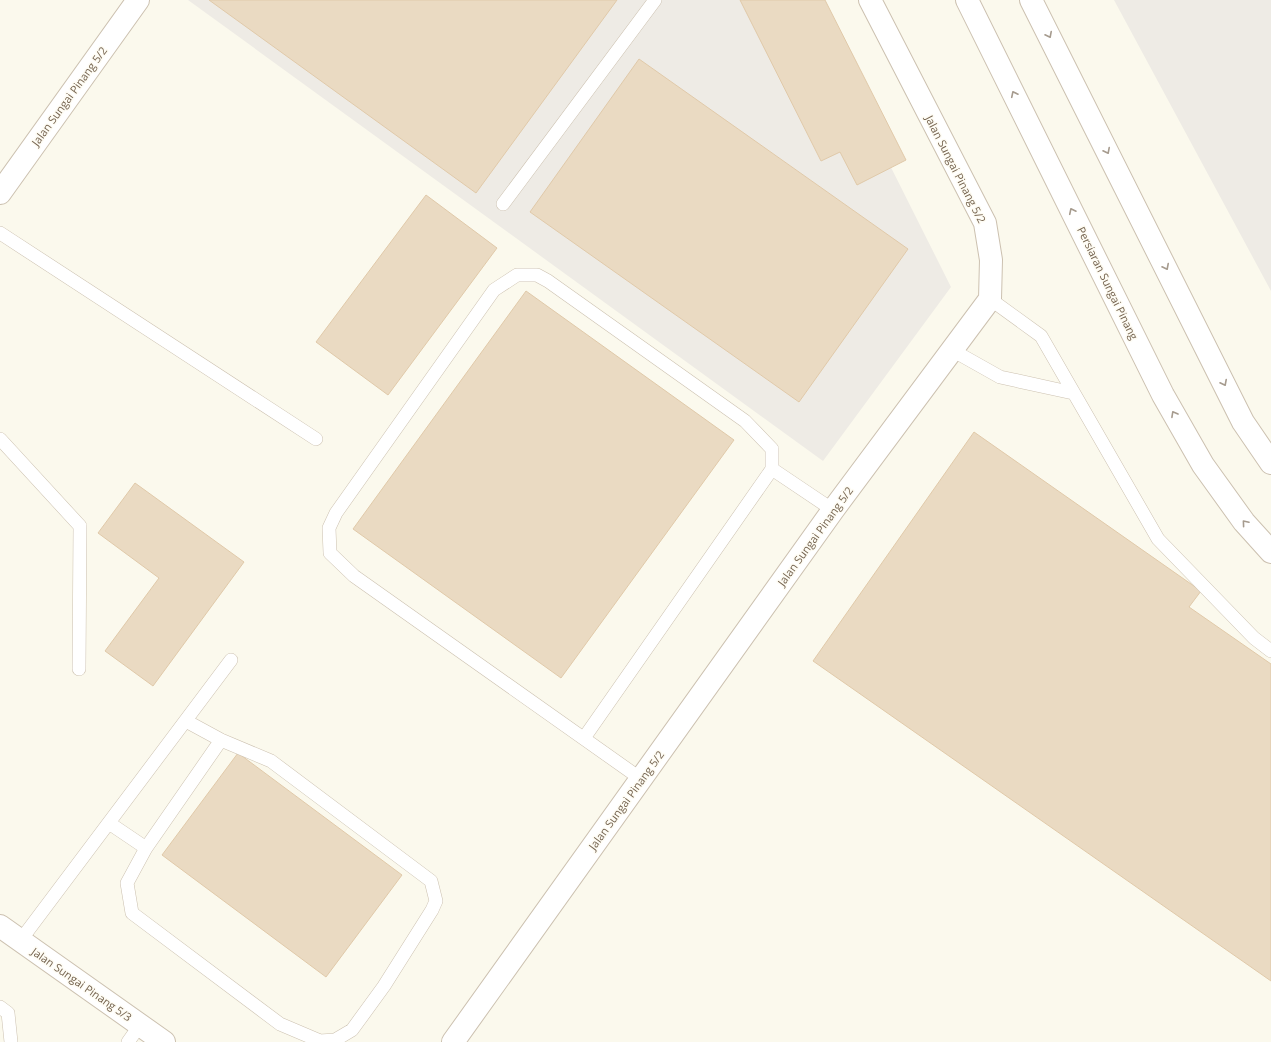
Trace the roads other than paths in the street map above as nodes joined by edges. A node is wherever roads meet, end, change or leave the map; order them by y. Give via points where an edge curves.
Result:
1 (138, 0) edge
2 (655, 0) edge
3 (870, 0) edge
4 (967, 0) edge
5 (1031, 0) edge
6 (0, 193) edge
7 (503, 204) dead end
8 (0, 233) edge
9 (990, 299) junction
10 (952, 350) junction
11 (1073, 393) junction
12 (0, 439) edge
13 (316, 439) dead end
14 (1271, 463) edge
15 (772, 469) junction
16 (833, 510) junction
17 (1271, 552) edge
18 (1271, 651) edge
19 (231, 660) dead end
20 (79, 668) dead end
21 (186, 721) junction
22 (584, 738) junction
23 (221, 740) junction
24 (641, 779) junction
25 (109, 823) junction
26 (146, 848) junction
27 (0, 926) edge
28 (20, 941) junction
29 (0, 1007) edge
30 (134, 1034) edge
31 (11, 1042) edge
32 (164, 1042) edge
33 (453, 1042) edge

1 - 6 street, Jalan Sungai Pinang 5/2
2 - 7 lane
3 - 9 street, Jalan Sungai Pinang 5/2 via 985,223 991,260
17 -> 4 street, Persiaran Sungai Pinang via 1244,522 1203,465 1163,395
5 -> 14 street via 1243,422
8 - 13 lane
9 - 10 street, Jalan Sungai Pinang 5/2
9 - 11 lane via 1041,336
10 - 11 lane via 1000,377
10 - 16 street, Jalan Sungai Pinang 5/2
11 - 18 lane via 1158,539 1254,638
12 - 20 lane via 80,526
15 - 16 lane
15 - 22 lane
15 - 22 lane via 772,449 745,421 548,281 537,274 517,275 494,290 336,513 329,528 330,553 354,576
16 - 24 street, Jalan Sungai Pinang 5/2
19 - 21 lane
21 - 23 lane
21 - 25 lane
22 - 24 lane
23 - 26 lane
23 - 26 lane via 270,761 431,881 436,901 432,910 384,986 352,1030 335,1040 320,1041 280,1024 132,913 127,883
24 - 33 street, Jalan Sungai Pinang 5/2
25 - 26 lane
25 - 28 lane
27 - 28 street, Jalan Sungai Pinang 5/3
28 - 30 street, Jalan Sungai Pinang 5/3
29 - 31 lane via 8,1013
30 - 32 street, Jalan Sungai Pinang 5/3

